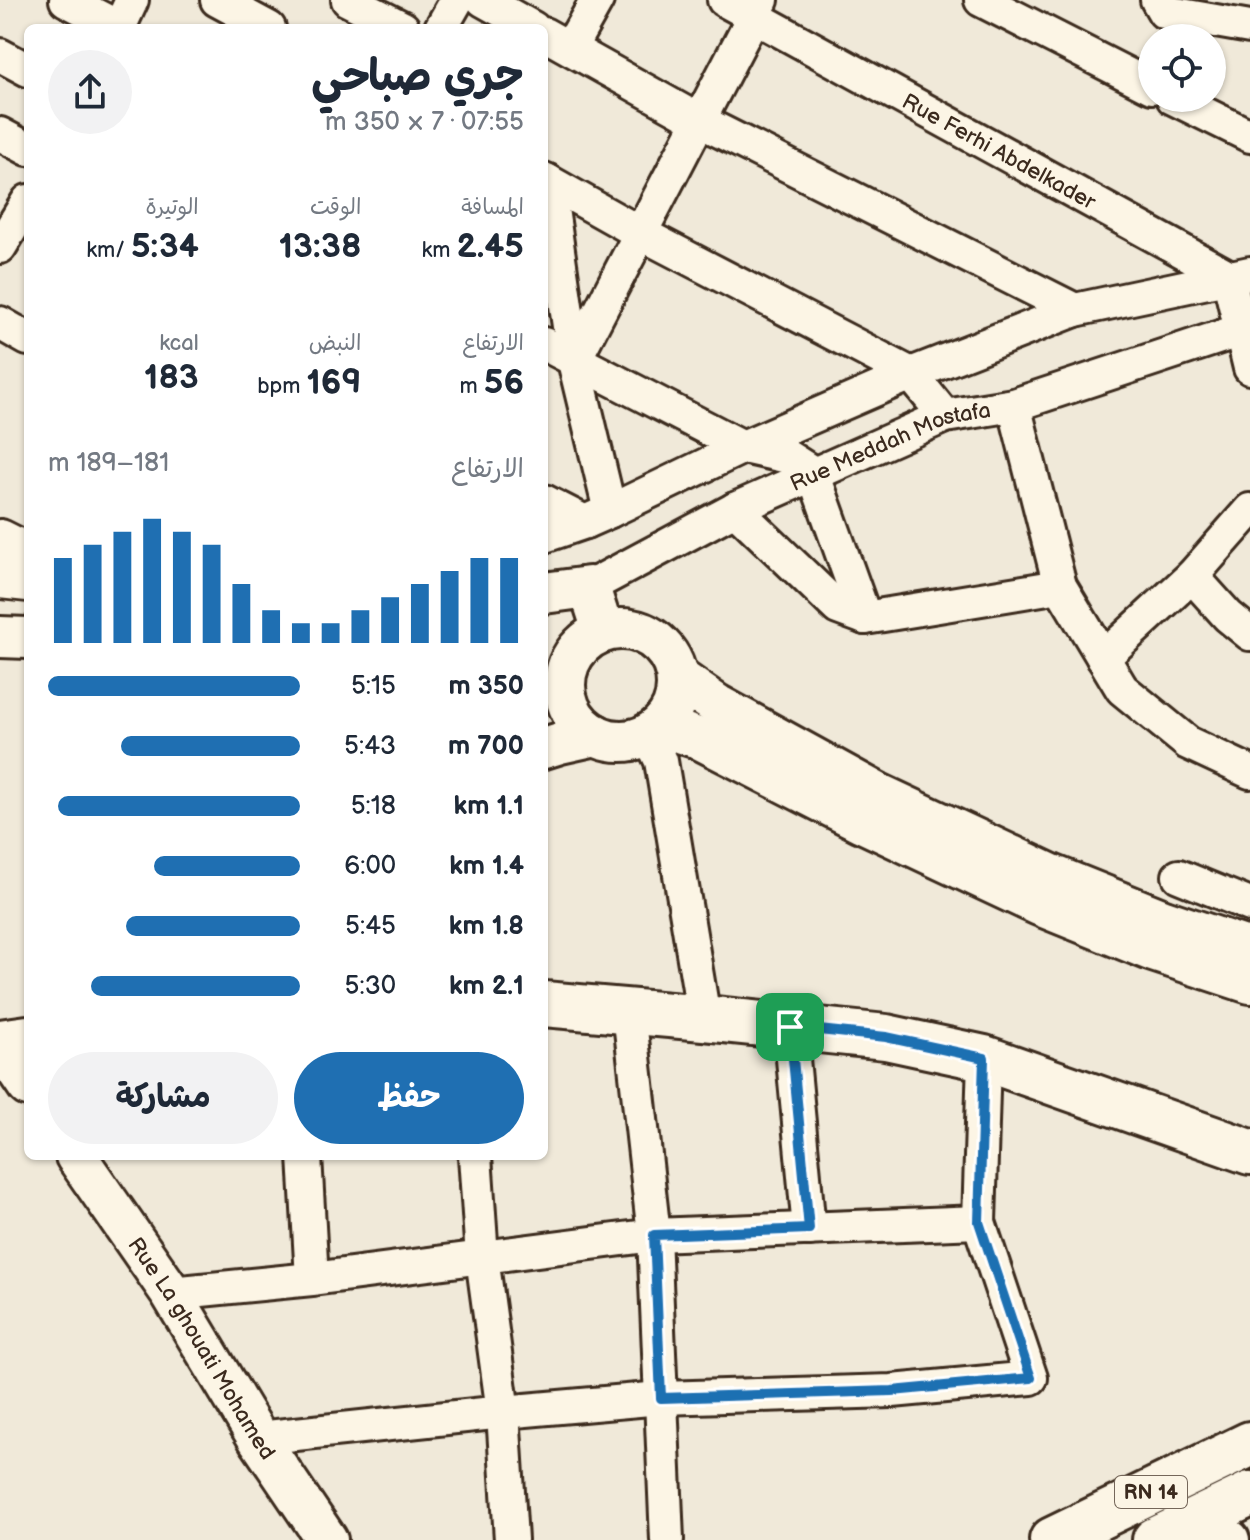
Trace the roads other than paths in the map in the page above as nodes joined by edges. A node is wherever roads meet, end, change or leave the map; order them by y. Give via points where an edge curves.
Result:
1 (66, 0) edge
2 (132, 0) edge
3 (217, 0) edge
4 (348, 0) edge
5 (457, 0) edge
6 (483, 0) edge
7 (597, 0) edge
8 (724, 0) edge
9 (981, 0) edge
10 (1157, 0) edge
11 (758, 8) edge
12 (111, 24) edge
13 (121, 24) edge
14 (262, 24) edge
15 (395, 24) edge
16 (443, 24) edge
17 (526, 24) edge
18 (1250, 27) edge
19 (557, 41) edge
20 (0, 55) edge
21 (24, 68) edge
22 (1138, 80) edge
23 (1201, 112) edge
24 (698, 120) junction
25 (0, 134) edge
26 (1250, 136) edge
27 (24, 147) edge
28 (548, 181) edge
29 (548, 193) edge
30 (640, 233) junction
31 (1239, 275) edge
32 (1075, 310) junction
33 (0, 323) edge
34 (1245, 328) edge
35 (24, 337) edge
36 (548, 346) edge
37 (574, 361) junction
38 (1250, 368) edge
39 (911, 374) junction
40 (1014, 405) junction
41 (945, 416) junction
42 (743, 447) junction
43 (813, 473) junction
44 (548, 502) edge
45 (735, 509) junction
46 (1250, 510) edge
47 (598, 517) junction
48 (548, 535) edge
49 (0, 540) edge
50 (24, 552) edge
51 (1192, 576) junction
52 (0, 578) edge
53 (24, 581) edge
54 (1060, 586) junction
55 (589, 587) junction
56 (548, 592) edge
57 (865, 618) junction
58 (603, 631) junction
59 (1250, 634) edge
60 (0, 637) edge
61 (24, 638) edge
62 (1103, 658) junction
63 (677, 677) junction
64 (654, 730) junction
65 (596, 735) junction
66 (548, 747) edge
67 (1250, 772) edge
68 (1179, 876) dead end
69 (1250, 905) edge
70 (1250, 949) edge
71 (1250, 983) edge
72 (548, 1004) edge
73 (629, 1012) junction
74 (704, 1018) junction
75 (790, 1027) junction
76 (24, 1039) edge
77 (0, 1044) edge
78 (984, 1058) junction
79 (24, 1080) edge
80 (1250, 1152) edge
81 (79, 1160) edge
82 (305, 1160) edge
83 (475, 1160) edge
84 (979, 1222) junction
85 (809, 1229) junction
86 (654, 1235) junction
87 (482, 1257) junction
88 (312, 1279) junction
89 (171, 1293) junction
90 (661, 1398) junction
91 (503, 1412) junction
92 (258, 1438) junction
93 (1250, 1444) edge
94 (1250, 1494) edge
95 (1213, 1530) edge
96 (327, 1540) edge
97 (511, 1540) edge
98 (667, 1540) edge
99 (1052, 1540) edge
100 (1155, 1540) edge

1 - 12 street
2 - 13 street
3 - 14 street
4 - 15 street
5 - 16 street
6 - 17 street
7 - 19 street
8 - 11 street, Rue Ferhi Abdelkader
9 - 22 street
10 - 18 street via 1164,12
11 - 24 street
11 - 31 street, Rue Ferhi Abdelkader
19 - 24 street
20 - 21 street
23 - 26 street
24 - 30 street
24 - 32 street
25 - 27 street
28 - 30 street
29 - 37 street
30 - 37 street
30 - 39 street
31 - 32 street
31 - 34 street
32 - 39 street
33 - 35 street
34 - 38 street
34 - 40 street, Rue Meddah Mostafa
36 - 37 street
37 - 42 street
37 - 47 street
39 - 41 street
39 - 42 street
40 - 41 street, Rue Meddah Mostafa
40 - 54 street
41 - 43 street, Rue Meddah Mostafa
42 - 43 street via 788,457
42 - 47 street
43 - 45 street, Rue Meddah Mostafa
43 - 57 street
44 - 47 street
45 - 55 street, Rue Meddah Mostafa
45 - 57 street via 838,608
46 - 51 street
47 - 48 street
49 - 50 street
51 - 59 street
51 - 62 street
52 - 53 street
54 - 57 street
54 - 62 street
55 - 56 street, Rue Meddah Mostafa
55 - 58 street
58 - 63 street via 636,630 651,637 663,647
58 - 65 street via 577,650 565,680 572,712
60 - 61 street
62 - 67 street via 1122,689 1188,743
63 - 64 street via 674,703
63 - 70 street via 717,705 877,793 1052,875
64 - 65 street via 622,741
64 - 71 street via 698,738 1039,905
64 - 74 street
65 - 66 street
68 - 69 street
72 - 73 main road
73 - 74 main road
73 - 86 street
74 - 75 main road
75 - 78 main road via 886,1037
75 - 85 street
76 - 77 main road
77 - 79 street
78 - 80 main road
78 - 84 street
81 - 89 street, Rue La ghouati Mohamed
82 - 88 street
83 - 87 street
84 - 85 street
84 - 90 street via 1031,1378 892,1391
85 - 86 street
86 - 87 street
86 - 90 street
87 - 88 street
87 - 91 street
88 - 89 street
89 - 92 street, Rue La ghouati Mohamed
90 - 91 street
90 - 98 street
91 - 92 street
91 - 97 street
92 - 96 street, Rue La ghouati Mohamed
93 - 99 main road, RN 14
94 - 95 main road, RN 14
95 - 100 main road, RN 14

